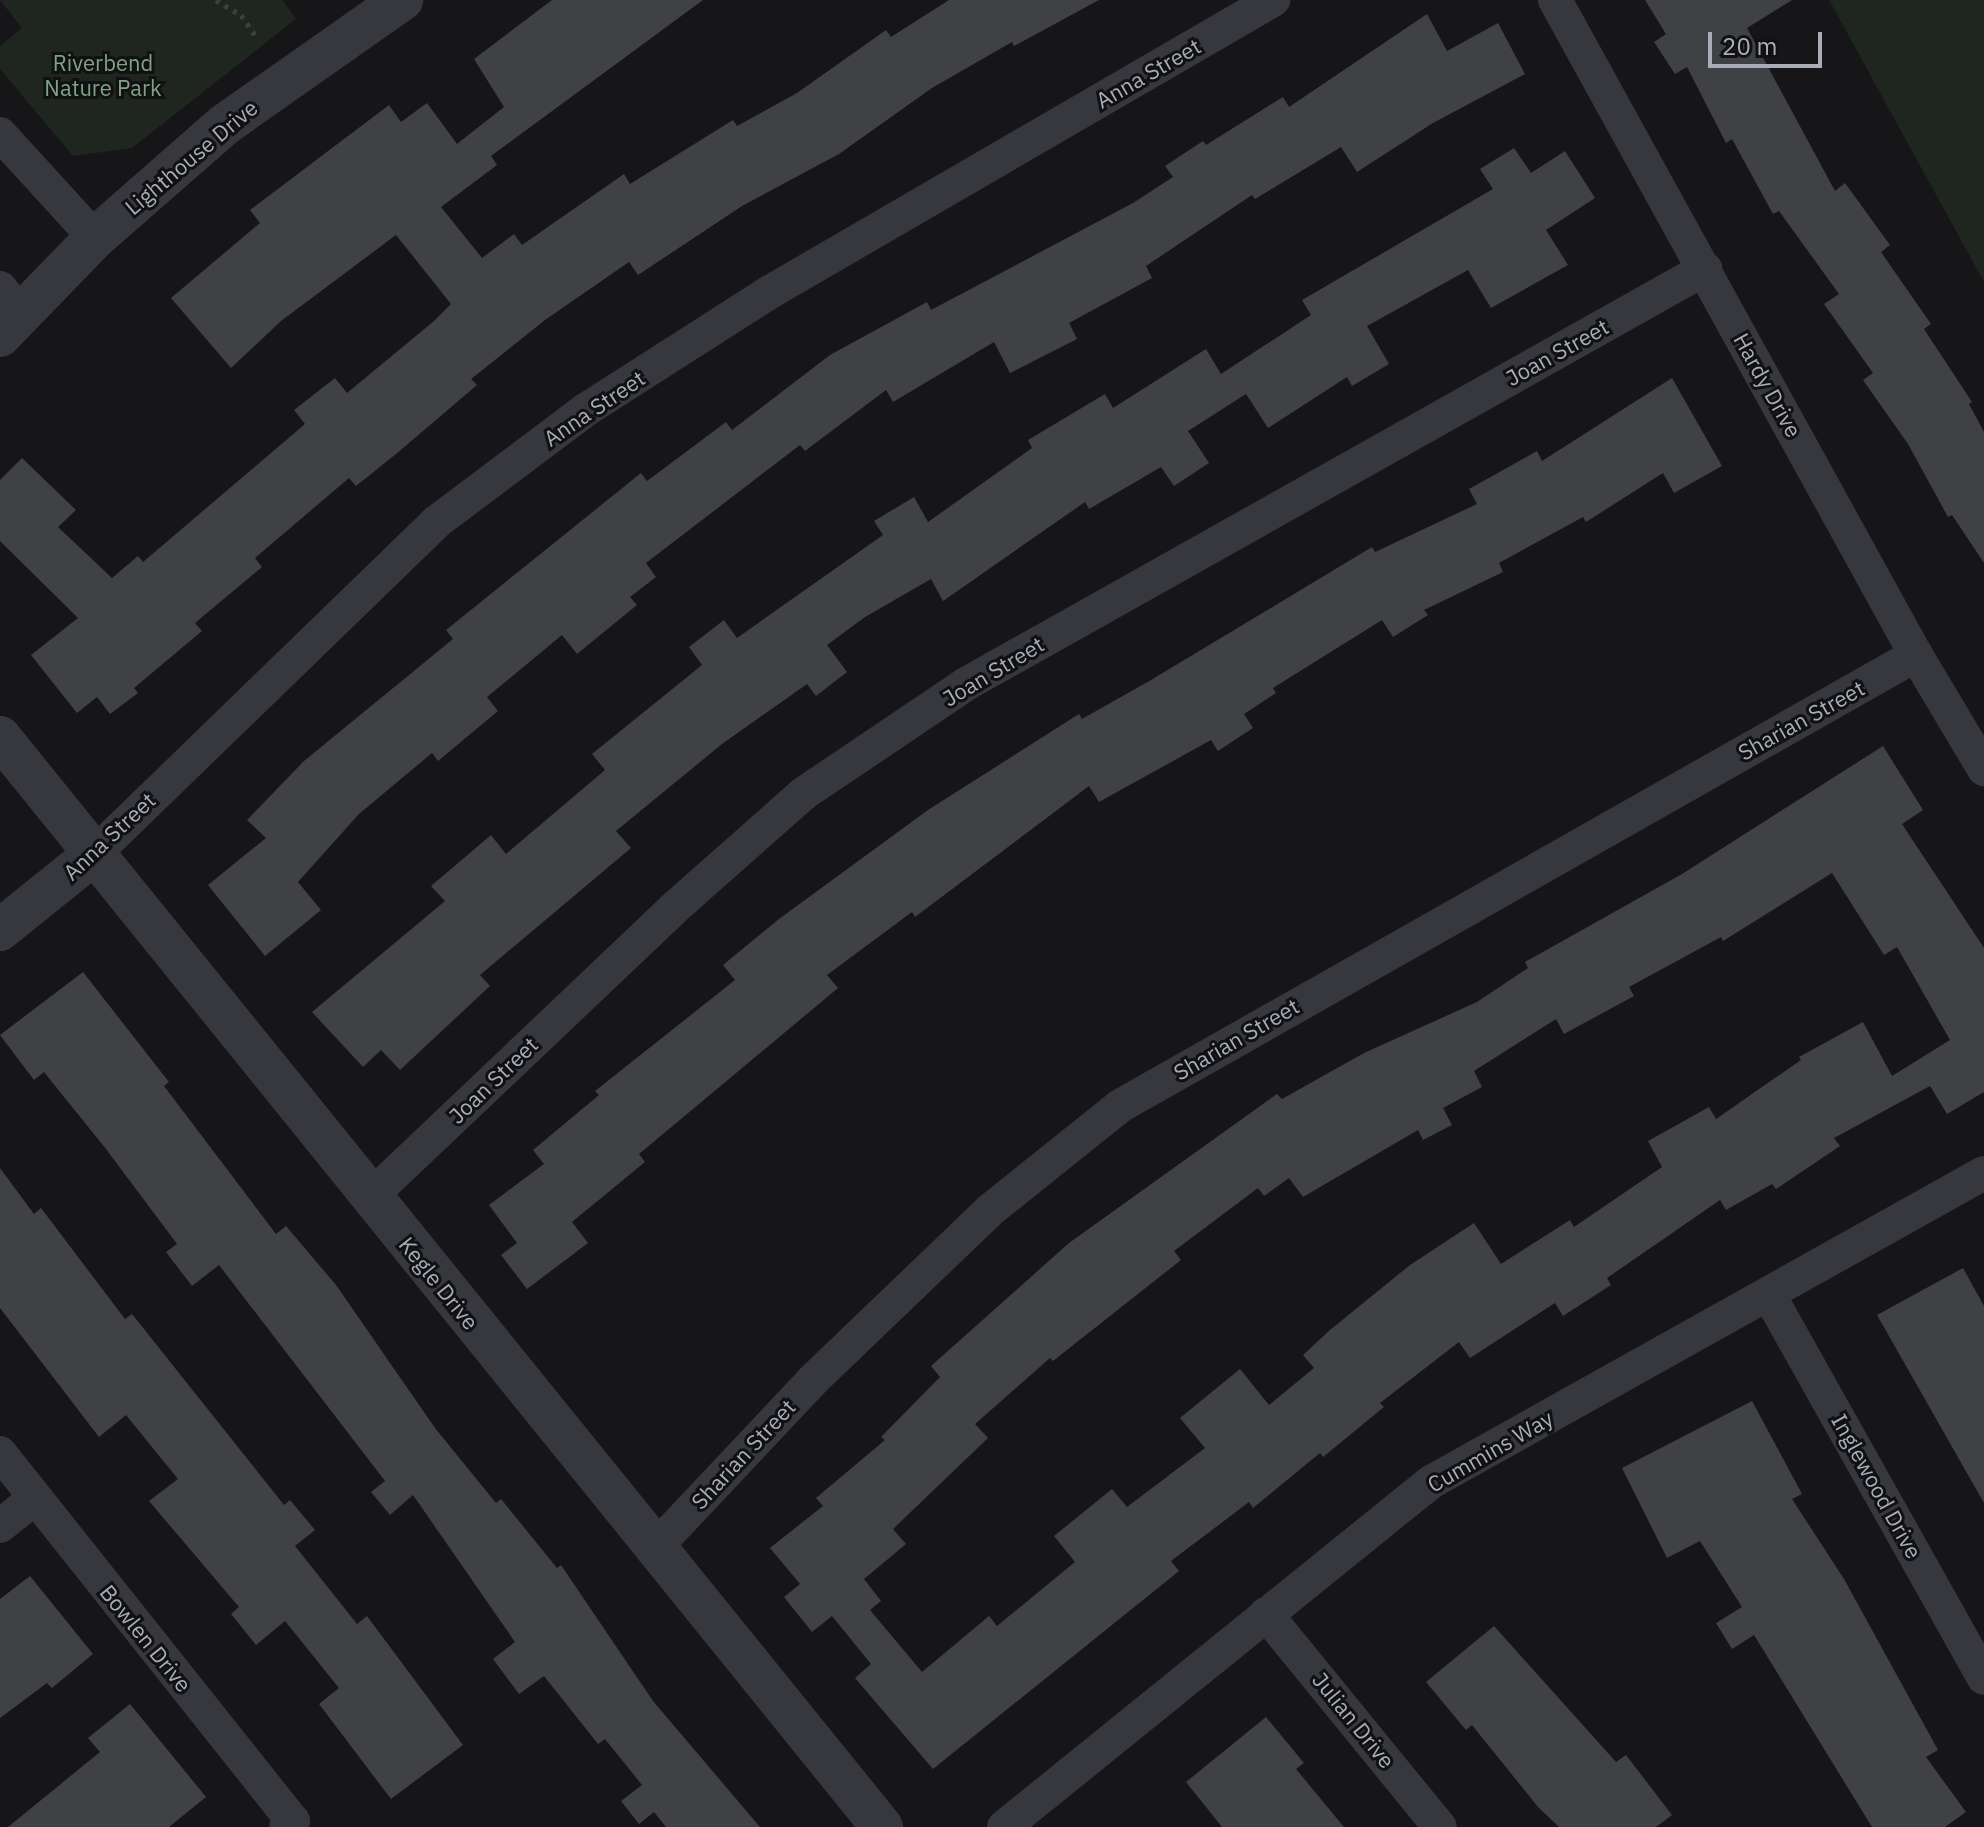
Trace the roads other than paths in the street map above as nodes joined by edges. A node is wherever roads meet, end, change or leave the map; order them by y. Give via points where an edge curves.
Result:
1 (402, 0) edge
2 (1273, 0) edge
3 (1555, 0) edge
4 (0, 134) edge
5 (95, 238) junction
6 (1705, 269) junction
7 (7, 313) edge
8 (1916, 655) junction
9 (0, 737) edge
10 (1984, 769) edge
11 (93, 855) junction
12 (0, 930) edge
13 (1984, 1173) edge
14 (370, 1197) junction
15 (1769, 1295) junction
16 (0, 1453) edge
17 (35, 1498) junction
18 (0, 1526) edge
19 (653, 1550) junction
20 (1266, 1614) junction
21 (1984, 1678) edge
22 (289, 1824) edge
23 (882, 1827) edge
24 (1004, 1827) edge
25 (1440, 1827) edge

1 - 5 street, Lighthouse Drive via 224,125
2 - 11 street, Anna Street via 770,292 587,409 435,523
3 - 6 street, Hardy Drive
4 - 5 street
5 - 7 street, Lighthouse Drive
6 - 8 street, Hardy Drive
6 - 14 street, Joan Street via 966,684 803,794 672,910
8 - 10 street, Hardy Drive
8 - 19 street, Sharian Street via 1120,1106 978,1221 812,1381
9 - 11 street, Kegle Drive
11 - 12 street, Anna Street
11 - 14 street, Kegle Drive
13 - 15 street, Cummins Way
14 - 19 street, Kegle Drive
15 - 20 street, Cummins Way via 1431,1482
15 - 21 street, Inglewood Drive
16 - 17 street, Bowlen Drive
17 - 18 street
17 - 22 street, Bowlen Drive
19 - 23 street, Kegle Drive
20 - 24 street, Cummins Way
20 - 25 street, Julian Drive

